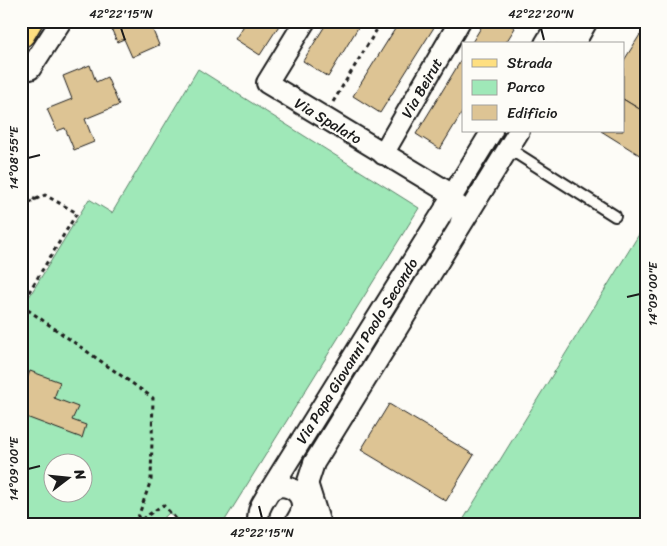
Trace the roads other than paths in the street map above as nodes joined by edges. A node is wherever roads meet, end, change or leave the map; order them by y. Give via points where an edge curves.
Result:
1 (28, 21) edge
2 (305, 21) edge
3 (460, 21) edge
4 (578, 21) edge
5 (582, 21) edge
6 (587, 21) edge
7 (58, 22) edge
8 (21, 33) edge
9 (575, 42) edge
10 (30, 69) dead end
11 (492, 132) edge
12 (510, 145) edge
13 (383, 154) junction
14 (449, 202) junction
15 (615, 216) dead end
16 (460, 225) junction
17 (304, 496) junction
18 (259, 512) edge
19 (321, 524) edge
20 (294, 525) edge

1 - 8 main road
2 - 13 street, Via Spalato via 266,83
3 - 13 street, Via Beirut
4 - 5 street
6 - 9 street
7 - 10 street
11 - 12 street, Via Papa Giovanni Paolo Secondo via 487,151 490,156 495,159
11 - 14 street, Via Papa Giovanni Paolo Secondo
12 - 15 lane
12 - 16 street, Via Papa Giovanni Paolo Secondo
13 - 14 street, Via Spalato
14 - 16 street via 461,208
14 - 18 street, Via Papa Giovanni Paolo Secondo
16 - 17 street, Via Papa Giovanni Paolo Secondo via 314,463
17 - 18 street, Via Papa Giovanni Paolo Secondo via 288,487 278,488
17 - 19 street
17 - 20 street, Via Papa Giovanni Paolo Secondo via 302,510

